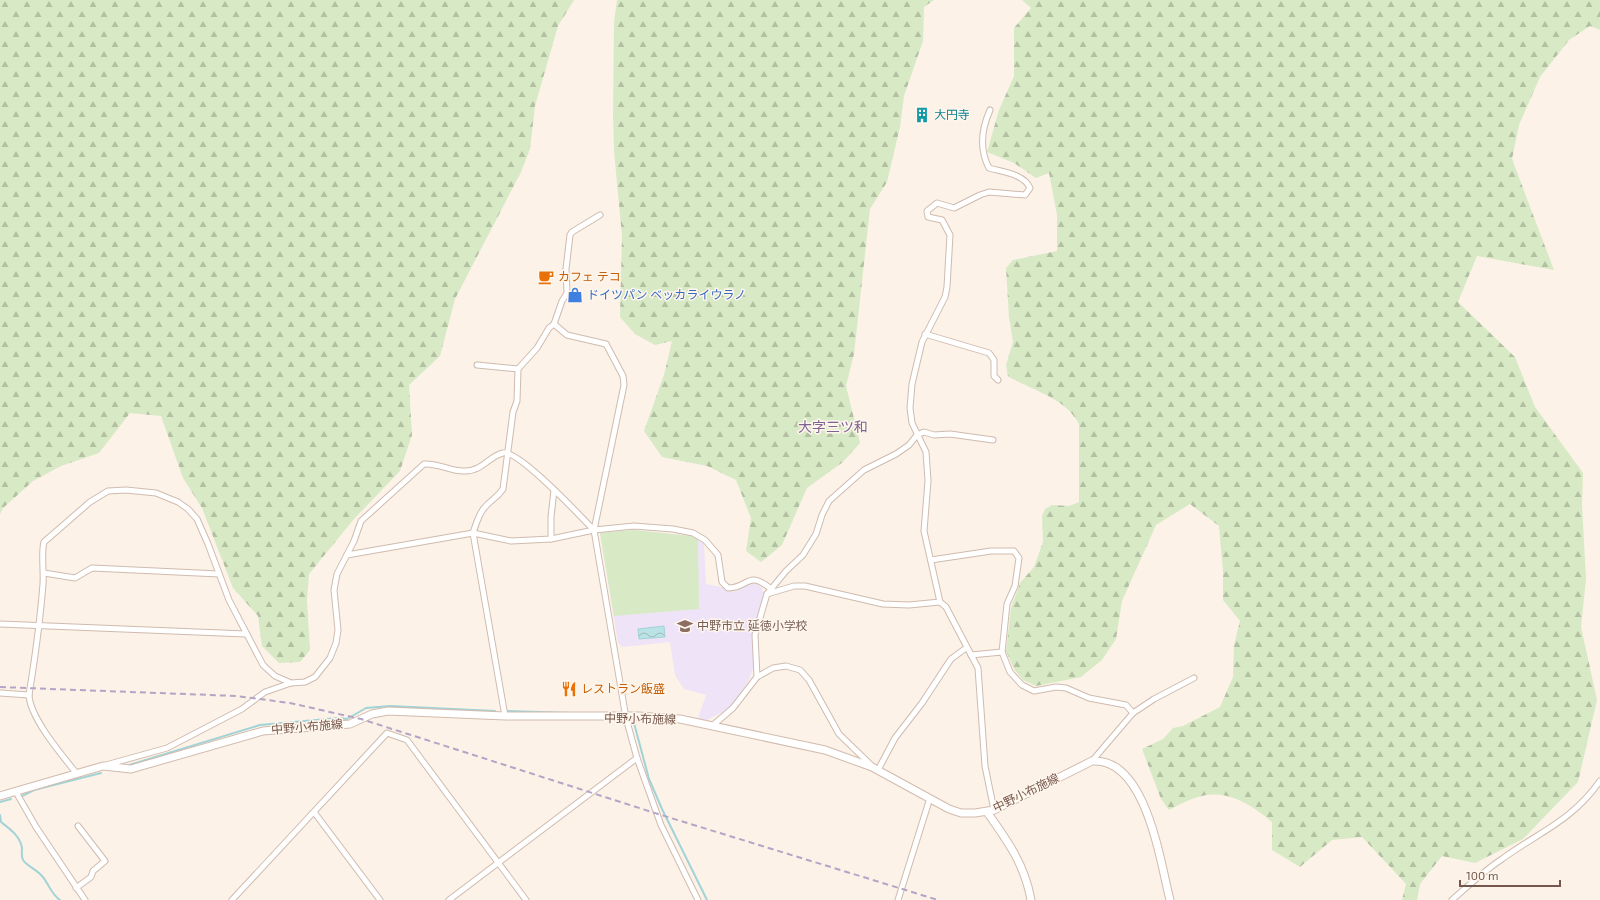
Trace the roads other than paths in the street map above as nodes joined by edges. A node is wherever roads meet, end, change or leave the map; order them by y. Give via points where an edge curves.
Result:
1 (990, 110) dead end
2 (600, 215) dead end
3 (554, 324) junction
4 (925, 334) junction
5 (477, 365) dead end
6 (518, 369) junction
7 (998, 380) dead end
8 (917, 435) junction
9 (993, 440) dead end
10 (508, 452) junction
11 (554, 490) junction
12 (594, 530) junction
13 (473, 532) junction
14 (551, 539) junction
15 (347, 555) junction
16 (931, 560) junction
17 (44, 573) junction
18 (219, 574) junction
19 (770, 588) junction
20 (767, 594) junction
21 (940, 602) junction
22 (0, 624) edge
23 (40, 625) junction
24 (246, 634) junction
25 (966, 648) junction
26 (1002, 652) junction
27 (971, 655) junction
28 (757, 677) junction
29 (1194, 678) dead end
30 (291, 683) junction
31 (0, 693) edge
32 (29, 695) junction
33 (1133, 713) junction
34 (505, 716) junction
35 (626, 718) junction
36 (712, 726) junction
37 (637, 758) junction
38 (1092, 761) junction
39 (104, 766) junction
40 (875, 768) junction
41 (77, 774) junction
42 (1600, 781) edge
43 (16, 792) junction
44 (0, 796) edge
45 (930, 798) junction
46 (990, 811) junction
47 (314, 812) junction
48 (78, 826) dead end
49 (498, 863) junction
50 (76, 888) junction
51 (234, 899) edge
52 (85, 900) edge
53 (380, 900) edge
54 (449, 900) edge
55 (526, 900) edge
56 (698, 900) edge
57 (898, 900) edge
58 (1031, 900) edge
59 (1170, 900) edge
60 (1452, 900) edge

1 - 4 street via 983,134 984,158 989,168 1022,178 1030,188 1026,195 989,192 954,208 936,203 926,211 928,218 942,220 950,235 945,297
2 - 3 street via 570,235 566,269 567,293
3 - 6 street
3 - 12 street via 567,335 606,344 623,376 624,386
4 - 7 street via 989,353 994,360 994,376
4 - 8 street via 912,384 910,408 912,424
5 - 6 street
6 - 10 street via 517,401 513,412
8 - 9 street via 924,432
8 - 16 street via 926,452 928,466 924,531
8 - 19 street via 909,445 896,454 864,470 830,501 816,534 803,555
10 - 11 street via 531,468
10 - 13 street via 504,466 503,489 497,498 485,507
10 - 15 street via 502,453 477,470 465,471 435,463 424,464 366,514
11 - 12 street
11 - 14 street
12 - 14 street
12 - 19 street via 634,526 693,532 705,540 718,555 722,582 728,588 737,588 746,581 754,580 761,581
12 - 35 street
13 - 14 street via 511,541
13 - 15 street
13 - 34 street
15 - 30 street via 337,574 334,590 338,630 330,658 315,677 305,682
16 - 21 street
16 - 26 street via 991,551 1014,551 1019,558 1015,586 1007,604
17 - 18 street via 75,578 92,568
17 - 18 street via 44,542 90,502 108,492 126,490 165,495 188,509 197,519
17 - 23 street
18 - 24 street
19 - 20 street
20 - 21 street via 794,586 805,586 884,604
20 - 28 street via 755,635
21 - 25 street via 953,619
22 - 23 street
23 - 24 street
23 - 32 street
24 - 30 street via 263,665 275,676
25 - 27 street
25 - 40 street via 951,659
26 - 27 street
26 - 33 street via 1010,672 1022,685 1034,692 1056,687 1066,688 1089,698 1126,706
27 - 46 street via 978,668
28 - 36 street via 733,708
28 - 40 street via 773,668 786,666 800,670 809,680 840,734
29 - 33 street via 1154,698
30 - 39 street via 264,692 242,709 167,748
31 - 32 street
32 - 41 street via 29,705 54,745
33 - 38 street
34 - 35 main road, 中野小布施線
34 - 39 main road, 中野小布施線 via 388,711 372,714 350,724 263,731 131,769
35 - 36 main road, 中野小布施線 via 638,716 680,719
35 - 37 street
36 - 40 main road, 中野小布施線 via 825,750
37 - 49 street
37 - 56 street via 661,825
38 - 46 main road, 中野小布施線
38 - 59 main road via 1111,763 1122,771 1136,788 1145,806
39 - 41 main road, 中野小布施線
40 - 45 main road, 中野小布施線
41 - 43 main road, 中野小布施線
42 - 60 street via 1589,797 1571,815 1502,858
43 - 44 main road, 中野小布施線
43 - 50 street
45 - 46 main road, 中野小布施線 via 961,813
45 - 57 street
46 - 58 main road via 1012,847
47 - 49 street via 387,733 407,740
47 - 51 street
47 - 53 street
48 - 50 street via 105,861 93,870 91,877
49 - 54 street
49 - 55 street
50 - 52 street

